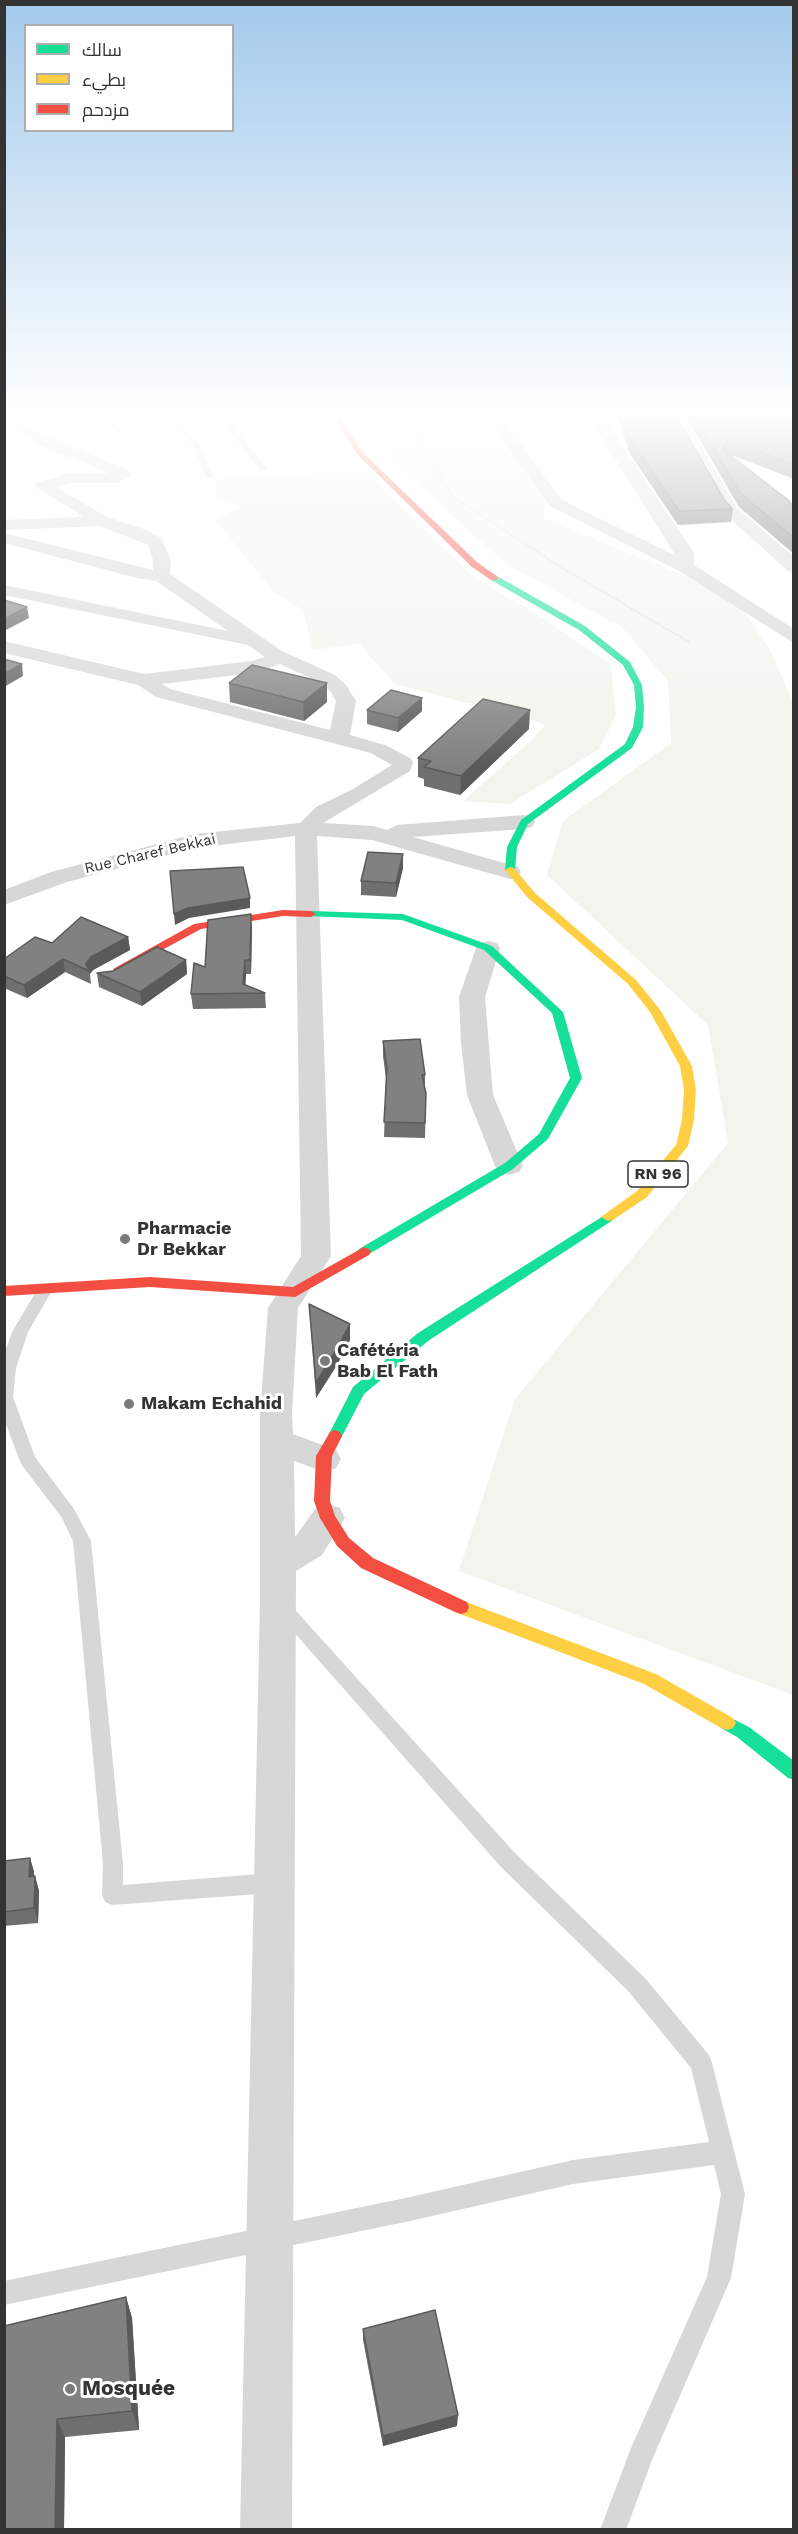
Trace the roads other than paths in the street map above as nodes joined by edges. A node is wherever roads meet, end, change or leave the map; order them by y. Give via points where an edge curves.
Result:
1 (125, 529) edge
2 (437, 529) edge
3 (615, 529) edge
4 (629, 529) edge
5 (666, 529) edge
6 (752, 529) edge
7 (4, 538) edge
8 (685, 560) junction
9 (794, 567) edge
10 (161, 576) junction
11 (4, 590) edge
12 (794, 619) edge
13 (794, 638) edge
14 (258, 643) junction
15 (4, 647) edge
16 (274, 655) junction
17 (144, 680) junction
18 (339, 739) junction
19 (524, 822) junction
20 (306, 829) junction
21 (389, 834) junction
22 (510, 872) junction
23 (4, 898) edge
24 (310, 913) junction
25 (488, 948) junction
26 (104, 978) edge
27 (509, 1166) junction
28 (358, 1252) junction
29 (316, 1256) junction
30 (45, 1289) junction
31 (4, 1291) edge
32 (282, 1297) junction
33 (277, 1441) junction
34 (324, 1460) junction
35 (298, 1557) junction
36 (367, 1563) joint
37 (794, 1772) edge
38 (274, 1883) junction
39 (723, 2152) junction
40 (268, 2238) junction
41 (4, 2293) edge
42 (266, 2529) edge
43 (613, 2529) edge

1 - 10 street via 155,542 162,560
2 - 19 main road via 475,565 608,646 627,664 638,686 638,727 629,747
3 - 8 street
4 - 8 street
5 - 8 street
6 - 9 street
7 - 10 street
8 - 12 street via 717,569
8 - 13 street
10 - 14 street
11 - 14 street
14 - 16 street
15 - 17 street
16 - 17 street via 272,662 253,667
16 - 18 street via 328,679 339,689 345,702
17 - 18 street via 163,693
18 - 20 street via 378,749 403,762 403,767 324,812
19 - 21 street
19 - 22 main road via 512,847
20 - 21 street, Rue Charef Bekkai
20 - 23 street, Rue Charef Bekkai via 195,841 59,876
20 - 24 street
21 - 22 street, Rue Charef Bekkai
22 - 34 main road, RN 96 via 531,895 632,982 655,1011 686,1066 690,1090 682,1146 642,1194 423,1337 358,1391
24 - 25 main road via 403,917
24 - 26 main road via 198,926
24 - 29 street
25 - 27 street via 472,997 474,1043 480,1095
25 - 27 main road via 556,1012 576,1078 544,1136
27 - 28 main road
28 - 29 street
28 - 32 main road
29 - 32 street
30 - 31 main road
30 - 32 main road via 150,1282
30 - 38 lane via 20,1332 8,1368 5,1397 27,1458 68,1514 82,1541 113,1864 112,1895
32 - 33 street
33 - 34 street
33 - 35 street
34 - 35 main road, RN 96 via 322,1501
35 - 36 street
35 - 38 street
35 - 39 lane via 508,1860 637,1985 701,2063
36 - 37 main road via 452,1604 650,1679 743,1732
38 - 40 street
39 - 40 lane via 573,2172
39 - 43 lane via 733,2194 719,2278 640,2457
40 - 41 lane
40 - 42 street

